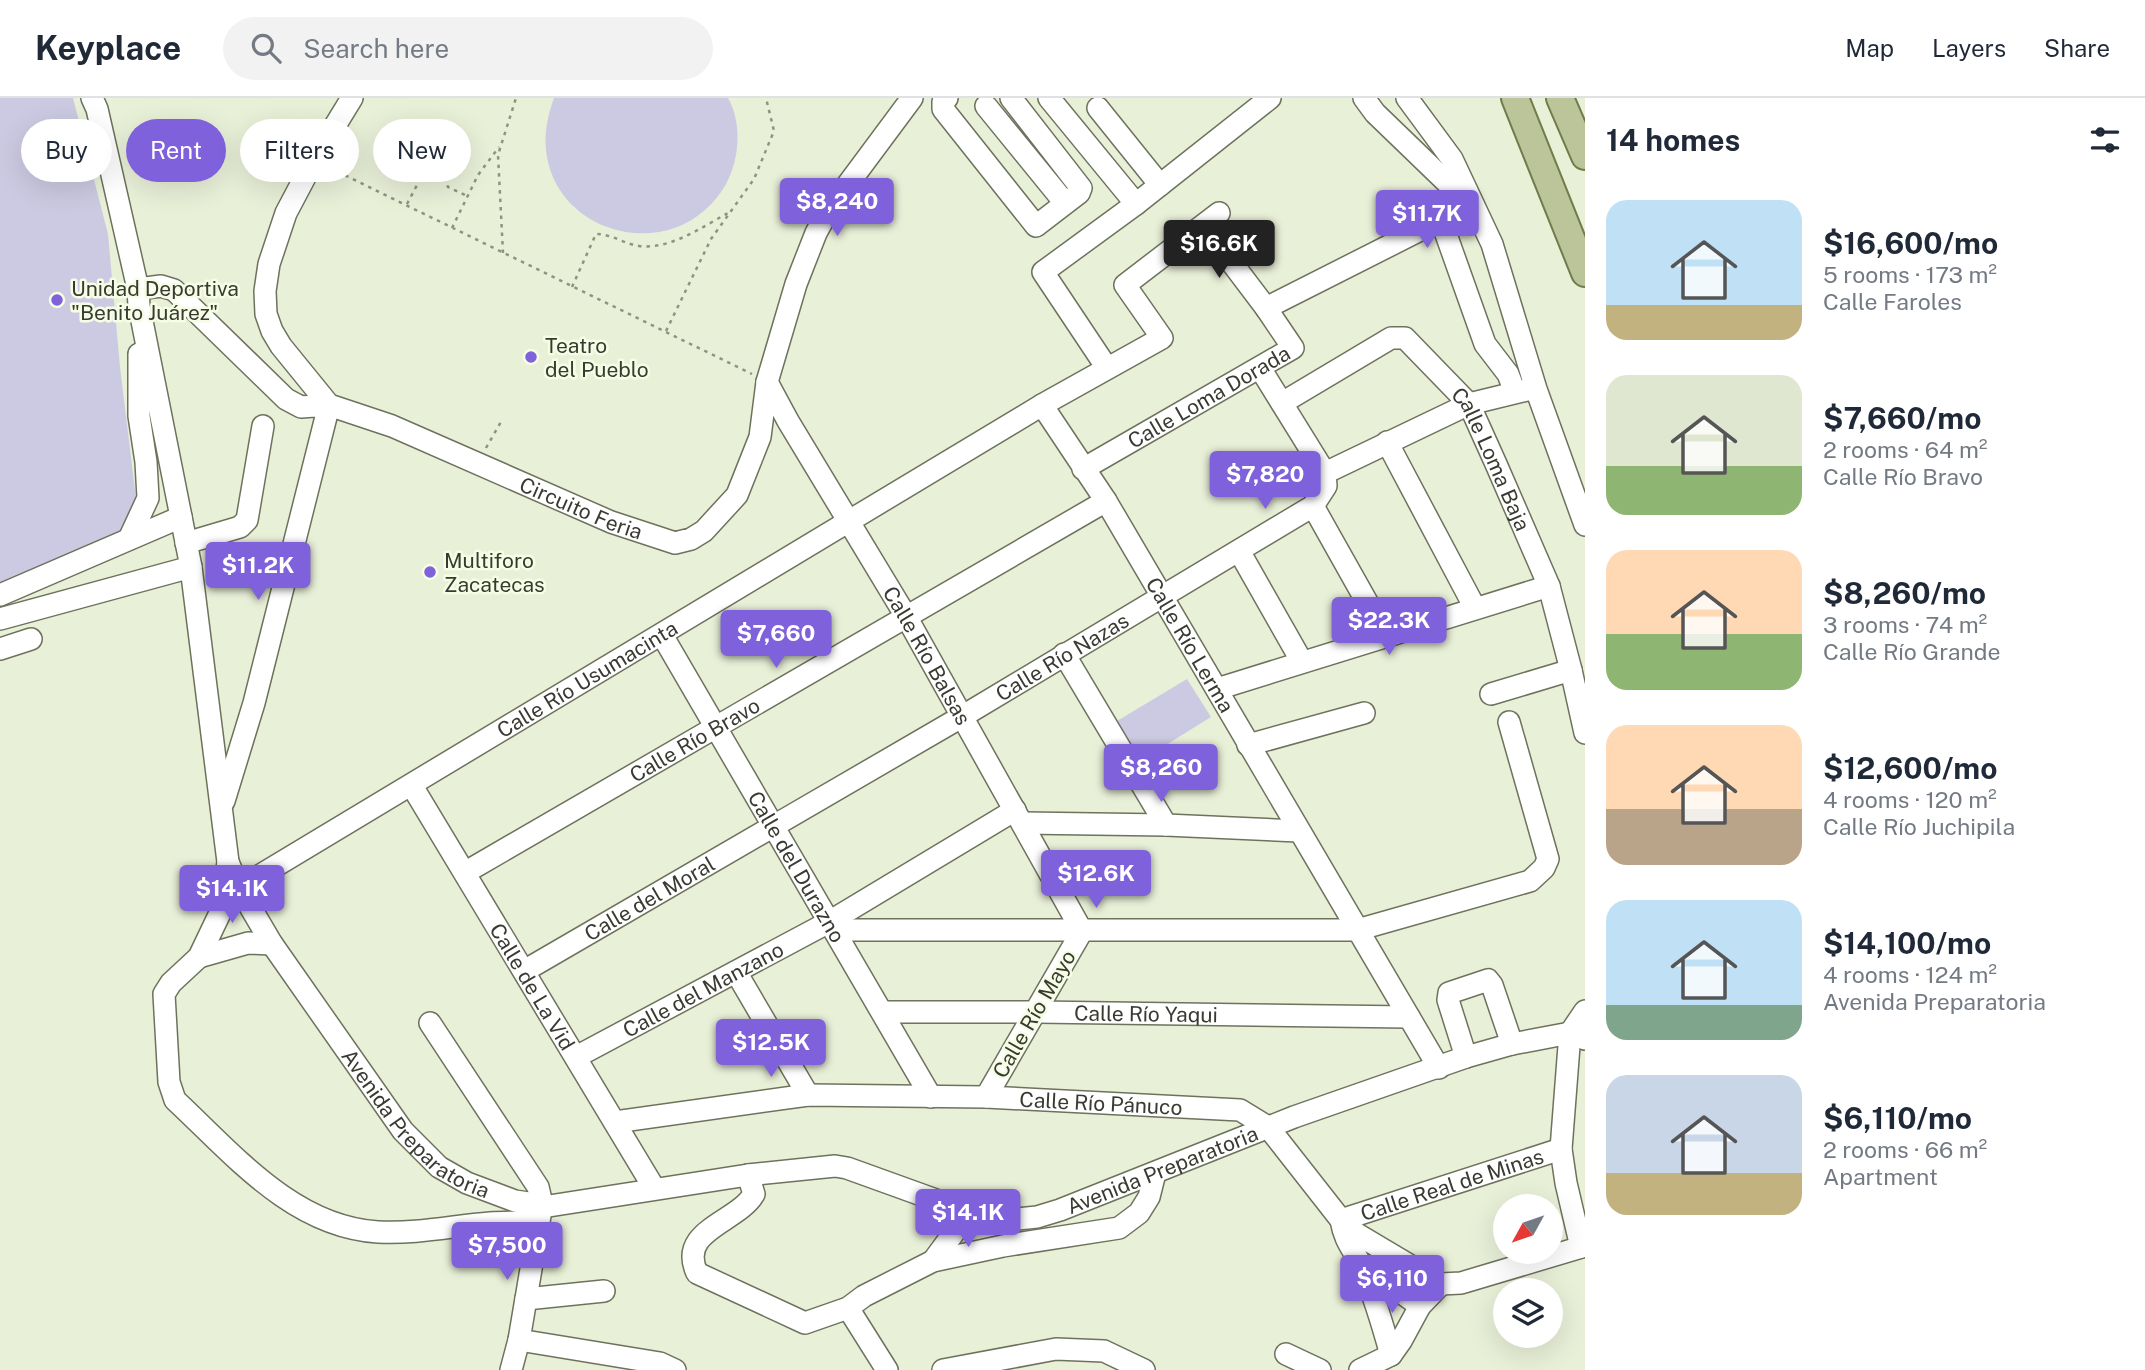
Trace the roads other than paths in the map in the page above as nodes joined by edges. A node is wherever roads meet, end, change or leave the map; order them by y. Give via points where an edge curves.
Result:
1 (352, 98) edge
2 (912, 98) edge
3 (947, 98) edge
4 (1010, 98) edge
5 (1049, 98) edge
6 (1270, 98) edge
7 (1364, 98) edge
8 (1407, 98) edge
9 (1516, 98) edge
10 (1560, 98) edge
11 (96, 102) edge
12 (991, 102) edge
13 (1098, 108) dead end
14 (959, 127) junction
15 (1585, 156) edge
16 (1029, 159) junction
17 (1001, 181) junction
18 (1160, 185) junction
19 (1065, 203) junction
20 (1473, 203) junction
21 (1136, 204) junction
22 (1585, 273) edge
23 (139, 298) junction
24 (1266, 309) junction
25 (1107, 368) junction
26 (1260, 368) junction
27 (767, 382) junction
28 (1536, 389) junction
29 (1515, 392) junction
30 (1282, 403) junction
31 (1469, 404) junction
32 (329, 405) junction
33 (1042, 405) junction
34 (263, 426) dead end
35 (1387, 442) junction
36 (1083, 469) junction
37 (1325, 473) junction
38 (1106, 501) junction
39 (1314, 506) junction
40 (181, 517) junction
41 (849, 522) junction
42 (1585, 525) edge
43 (129, 539) junction
44 (186, 543) junction
45 (1239, 551) junction
46 (191, 566) junction
47 (1549, 586) junction
48 (0, 595) edge
49 (1161, 598) junction
50 (1475, 608) junction
51 (907, 618) junction
52 (0, 619) edge
53 (662, 635) junction
54 (1386, 636) junction
55 (31, 639) dead end
56 (0, 649) edge
57 (1064, 654) junction
58 (1302, 662) junction
59 (1572, 670) junction
60 (1217, 690) junction
61 (1491, 694) dead end
62 (1364, 713) dead end
63 (963, 716) junction
64 (1509, 722) dead end
65 (717, 728) junction
66 (1585, 733) edge
67 (1248, 745) junction
68 (412, 786) junction
69 (221, 809) junction
70 (1019, 817) junction
71 (774, 825) junction
72 (1166, 825) junction
73 (1298, 831) junction
74 (228, 862) junction
75 (466, 872) junction
76 (240, 888) junction
77 (831, 926) junction
78 (1357, 930) junction
79 (1082, 931) junction
80 (272, 944) junction
81 (199, 957) junction
82 (524, 971) junction
83 (736, 972) junction
84 (1585, 1011) edge
85 (884, 1012) junction
86 (1037, 1012) junction
87 (1409, 1017) junction
88 (430, 1023) dead end
89 (1578, 1036) edge
90 (1511, 1044) junction
91 (576, 1057) junction
92 (1466, 1057) junction
93 (1439, 1068) junction
94 (808, 1095) junction
95 (931, 1097) junction
96 (986, 1097) junction
97 (615, 1122) junction
98 (1268, 1127) junction
99 (1561, 1149) junction
100 (1155, 1173) junction
101 (748, 1175) junction
102 (654, 1188) junction
103 (969, 1212) junction
104 (540, 1213) junction
105 (1341, 1220) junction
106 (1583, 1246) edge
107 (933, 1261) junction
108 (1362, 1265) junction
109 (1441, 1284) junction
110 (604, 1291) dead end
111 (526, 1299) junction
112 (1420, 1307) junction
113 (848, 1308) junction
114 (519, 1340) junction
115 (1286, 1354) dead end
116 (1391, 1355) junction
117 (511, 1370) edge
118 (675, 1370) edge
119 (887, 1370) edge
120 (943, 1370) edge
121 (1144, 1370) edge
122 (1320, 1370) edge
123 (1360, 1370) edge

1 - 32 street via 286,213 265,291 272,331
2 - 27 street, Circuito Feria via 816,233
3 - 14 street via 943,108
4 - 19 street via 1081,188
5 - 21 street
6 - 18 street
7 - 20 street
8 - 20 street via 1452,159
9 - 22 main road
10 - 15 main road
11 - 23 street
12 - 14 street
12 - 16 street
13 - 18 street
14 - 17 street
16 - 17 street
16 - 19 street
17 - 19 street via 1036,226
18 - 21 street
20 - 28 street via 1492,244
21 - 25 street via 1042,272
23 - 32 street, Circuito Feria via 161,286 174,290 286,399 300,407
23 - 40 street
23 - 43 street via 139,416 148,498
24 - 25 street, Calle Río Usumacinta via 1212,220 1125,285 1161,338
24 - 26 street, Calle Loma Dorada via 1293,348
24 - 29 street via 1436,222 1442,223 1485,344 1508,374
25 - 33 street, Calle Río Usumacinta
26 - 30 street
26 - 36 street, Calle Loma Dorada
27 - 32 street, Circuito Feria via 760,437 737,495 704,531 675,543 611,522 392,426
27 - 41 street, Calle Río Balsas
28 - 29 street
28 - 42 street
29 - 31 street
30 - 31 street, Calle Loma Baja via 1391,338 1405,338
30 - 37 street
31 - 35 street
31 - 47 street, Calle Loma Baja
32 - 69 street via 254,703
33 - 36 street, Calle Río Lerma
33 - 41 street, Calle Río Usumacinta
34 - 44 street via 247,520 240,527
35 - 37 street
35 - 50 street
36 - 38 street, Calle Río Lerma
37 - 39 street via 1326,486
38 - 49 street, Calle Río Lerma
38 - 51 street, Calle Río Bravo
39 - 45 street, Calle Río Nazas
39 - 54 street
40 - 43 street
40 - 44 street
41 - 51 street, Calle Río Balsas
41 - 53 street, Calle Río Usumacinta
43 - 48 street
44 - 46 street
45 - 49 street, Calle Río Nazas
45 - 58 street
46 - 52 street
46 - 69 street
47 - 50 street
47 - 59 street, Calle Loma Baja
49 - 57 street, Calle Río Nazas
49 - 60 street, Calle Río Lerma
50 - 54 street
51 - 63 street, Calle Río Balsas
51 - 65 street, Calle Río Bravo
53 - 65 street, Calle del Durazno
53 - 68 street, Calle Río Usumacinta
54 - 58 street
55 - 56 street
57 - 63 street, Calle Río Nazas
57 - 72 street
58 - 60 street
59 - 61 street
59 - 66 street, Calle Loma Baja
60 - 67 street, Calle Río Lerma
62 - 67 street
63 - 70 street, Calle Río Balsas
63 - 71 street, Calle Río Nazas
64 - 78 street via 1548,859 1544,868 1530,881
65 - 71 street, Calle del Durazno
65 - 75 street, Calle Río Bravo
67 - 73 street, Calle Río Lerma
68 - 75 street, Calle de La Vid
68 - 76 street, Calle Río Usumacinta
69 - 74 street
70 - 72 street
70 - 77 street, Calle del Manzano
70 - 79 street, Calle Río Balsas
71 - 77 street, Calle del Durazno
71 - 82 street, Calle del Moral
72 - 73 street
73 - 78 street, Calle Río Lerma
74 - 76 street, Avenida Preparatoria
74 - 81 street, Avenida Preparatoria via 221,911
75 - 82 street, Calle de La Vid
76 - 80 street, Avenida Preparatoria
77 - 79 street
77 - 83 street, Calle del Manzano
77 - 85 street, Calle del Durazno
78 - 79 street
78 - 87 street, Calle Río Lerma
79 - 86 street, Calle Río Mayo
80 - 81 street via 248,943
80 - 104 street, Avenida Preparatoria via 403,1131 439,1167
81 - 104 street, Avenida Preparatoria via 164,994 169,1082 175,1100 271,1189 331,1223 376,1232 433,1231
82 - 91 street, Calle de La Vid
83 - 91 street, Calle del Manzano
83 - 94 street
84 - 89 street
85 - 86 street, Calle Río Yaqui
85 - 95 street, Calle del Durazno
86 - 87 street, Calle Río Yaqui
86 - 96 street, Calle Río Mayo
87 - 93 street, Calle Río Lerma
88 - 104 street via 538,1187
89 - 90 street, Avenida Preparatoria
89 - 99 street
90 - 92 street, Avenida Preparatoria
90 - 92 street via 1488,980 1449,993
91 - 97 street, Calle de La Vid
92 - 93 street, Avenida Preparatoria
93 - 98 street, Avenida Preparatoria
94 - 95 street, Calle Río Pánuco
94 - 97 street, Calle Río Pánuco
95 - 96 street, Calle Río Pánuco
96 - 98 street, Calle Río Pánuco via 1240,1110
97 - 102 street, Calle de La Vid
98 - 100 street, Avenida Preparatoria
98 - 105 street
99 - 105 street, Calle Real de Minas
99 - 106 street
100 - 103 street, Avenida Preparatoria via 1037,1217 1007,1220
100 - 107 street via 1139,1213 1119,1228
101 - 102 street, Avenida Preparatoria
101 - 103 street, Avenida Preparatoria via 848,1168
101 - 113 street via 754,1194 747,1206 694,1246 697,1273 806,1323
102 - 104 street, Avenida Preparatoria via 549,1206
103 - 107 street
104 - 111 street
105 - 108 street via 1343,1236
105 - 109 street
106 - 109 street via 1461,1283
107 - 113 street
108 - 112 street
108 - 116 street
109 - 112 street
110 - 111 street
111 - 114 street
112 - 116 street
113 - 119 street
114 - 117 street
114 - 118 street via 660,1363
115 - 122 street
116 - 123 street
120 - 121 street via 1056,1349 1104,1351

